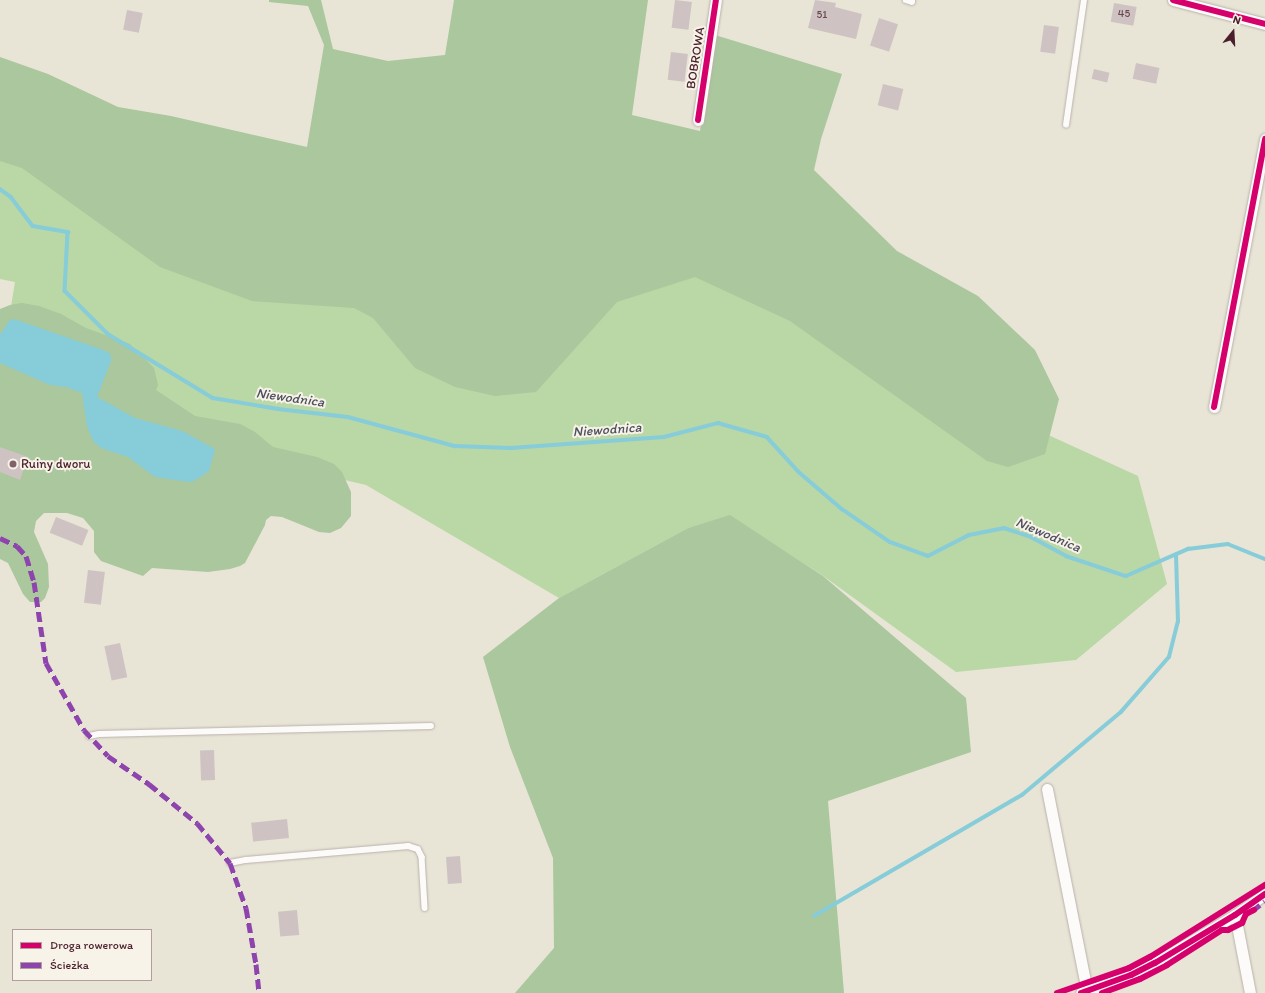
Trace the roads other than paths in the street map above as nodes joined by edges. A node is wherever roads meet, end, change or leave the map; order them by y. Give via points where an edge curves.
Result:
1 (716, 0) edge
2 (906, 0) edge
3 (912, 0) edge
4 (1084, 0) edge
5 (1173, 0) edge
6 (1188, 2) edge
7 (1265, 24) edge
8 (698, 120) dead end
9 (1066, 125) dead end
10 (1265, 139) edge
11 (1214, 407) dead end
12 (431, 726) dead end
13 (89, 736) dead end
14 (1047, 789) dead end
15 (230, 863) dead end
16 (1265, 894) edge
17 (426, 908) dead end
18 (1235, 915) junction
19 (1084, 992) edge
20 (1250, 993) edge

1 - 8 street, BOBROWA
2 - 3 lane
4 - 9 lane
5 - 6 street
6 - 7 street
10 - 11 street
12 - 13 lane
14 - 19 street
15 - 17 lane via 408,846 418,849 422,857
16 - 18 street
18 - 19 street via 1155,963 1131,975
18 - 20 street

